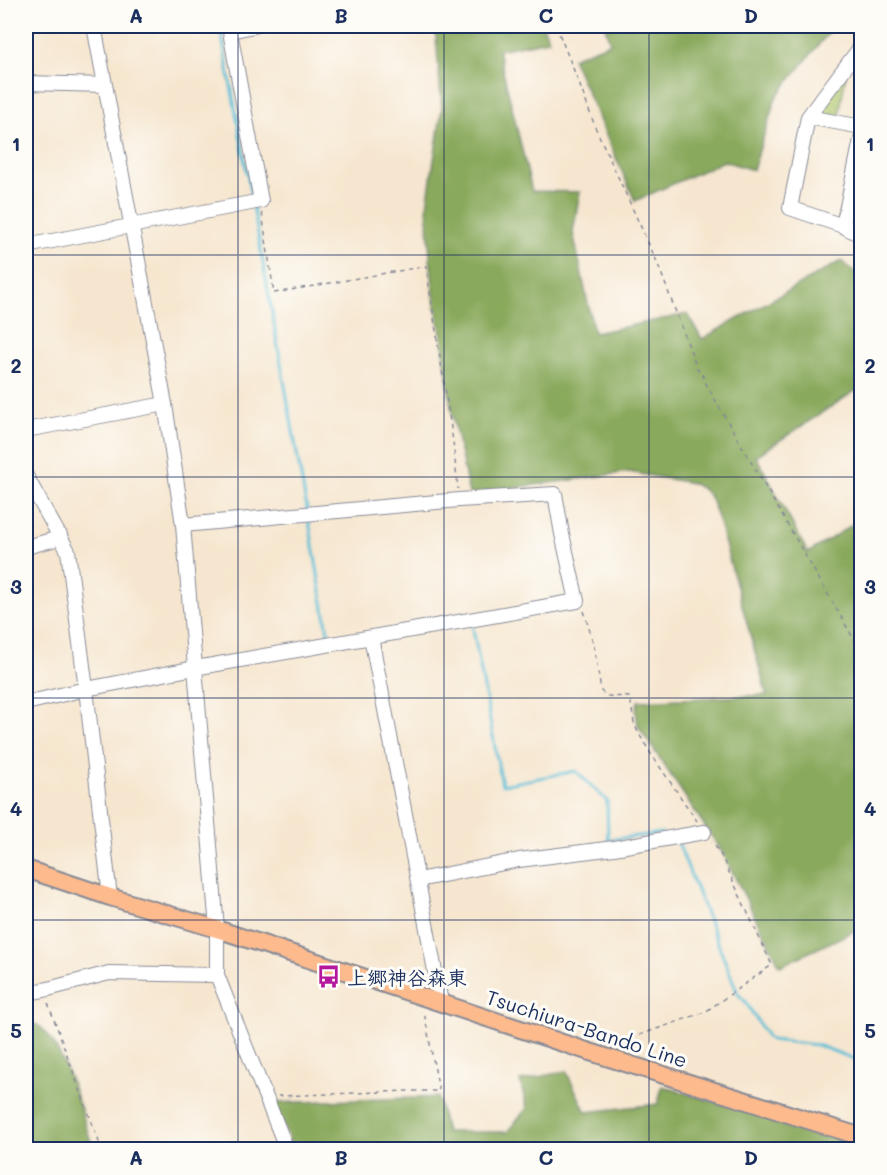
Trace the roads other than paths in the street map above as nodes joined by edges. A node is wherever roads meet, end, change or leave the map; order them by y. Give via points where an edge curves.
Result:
1 (94, 26) edge
2 (254, 26) edge
3 (230, 28) edge
4 (861, 45) edge
5 (26, 83) edge
6 (105, 85) junction
7 (808, 117) junction
8 (861, 127) edge
9 (861, 135) edge
10 (131, 226) junction
11 (843, 226) junction
12 (861, 236) edge
13 (26, 246) edge
14 (165, 404) junction
15 (26, 430) edge
16 (26, 476) edge
17 (183, 525) junction
18 (60, 536) junction
19 (26, 547) edge
20 (371, 637) junction
21 (195, 668) junction
22 (86, 689) junction
23 (26, 703) edge
24 (704, 832) road end
25 (26, 869) edge
26 (418, 880) junction
27 (110, 897) junction
28 (217, 929) junction
29 (217, 975) junction
30 (26, 993) edge
31 (441, 1002) junction
32 (861, 1137) edge
33 (287, 1149) edge

1 - 6 street
2 - 3 street
3 - 10 street via 261,201
4 - 7 street
5 - 6 street
6 - 10 street
7 - 8 street
7 - 11 street via 790,208
9 - 11 street
10 - 13 street
10 - 14 street
11 - 12 street
14 - 15 street
14 - 17 street
16 - 18 street
17 - 20 street via 555,494 577,601
17 - 21 street
18 - 19 street
18 - 22 street via 68,551
20 - 21 street
20 - 26 street
21 - 22 street
21 - 28 street
22 - 23 street
22 - 27 street
24 - 26 street
25 - 27 main road, Tsuchiura-Bando Line
26 - 31 street
27 - 28 main road, Tsuchiura-Bando Line
28 - 29 street
28 - 31 main road, Tsuchiura-Bando Line
29 - 30 street via 109,973
29 - 33 street
31 - 32 main road, Tsuchiura-Bando Line

